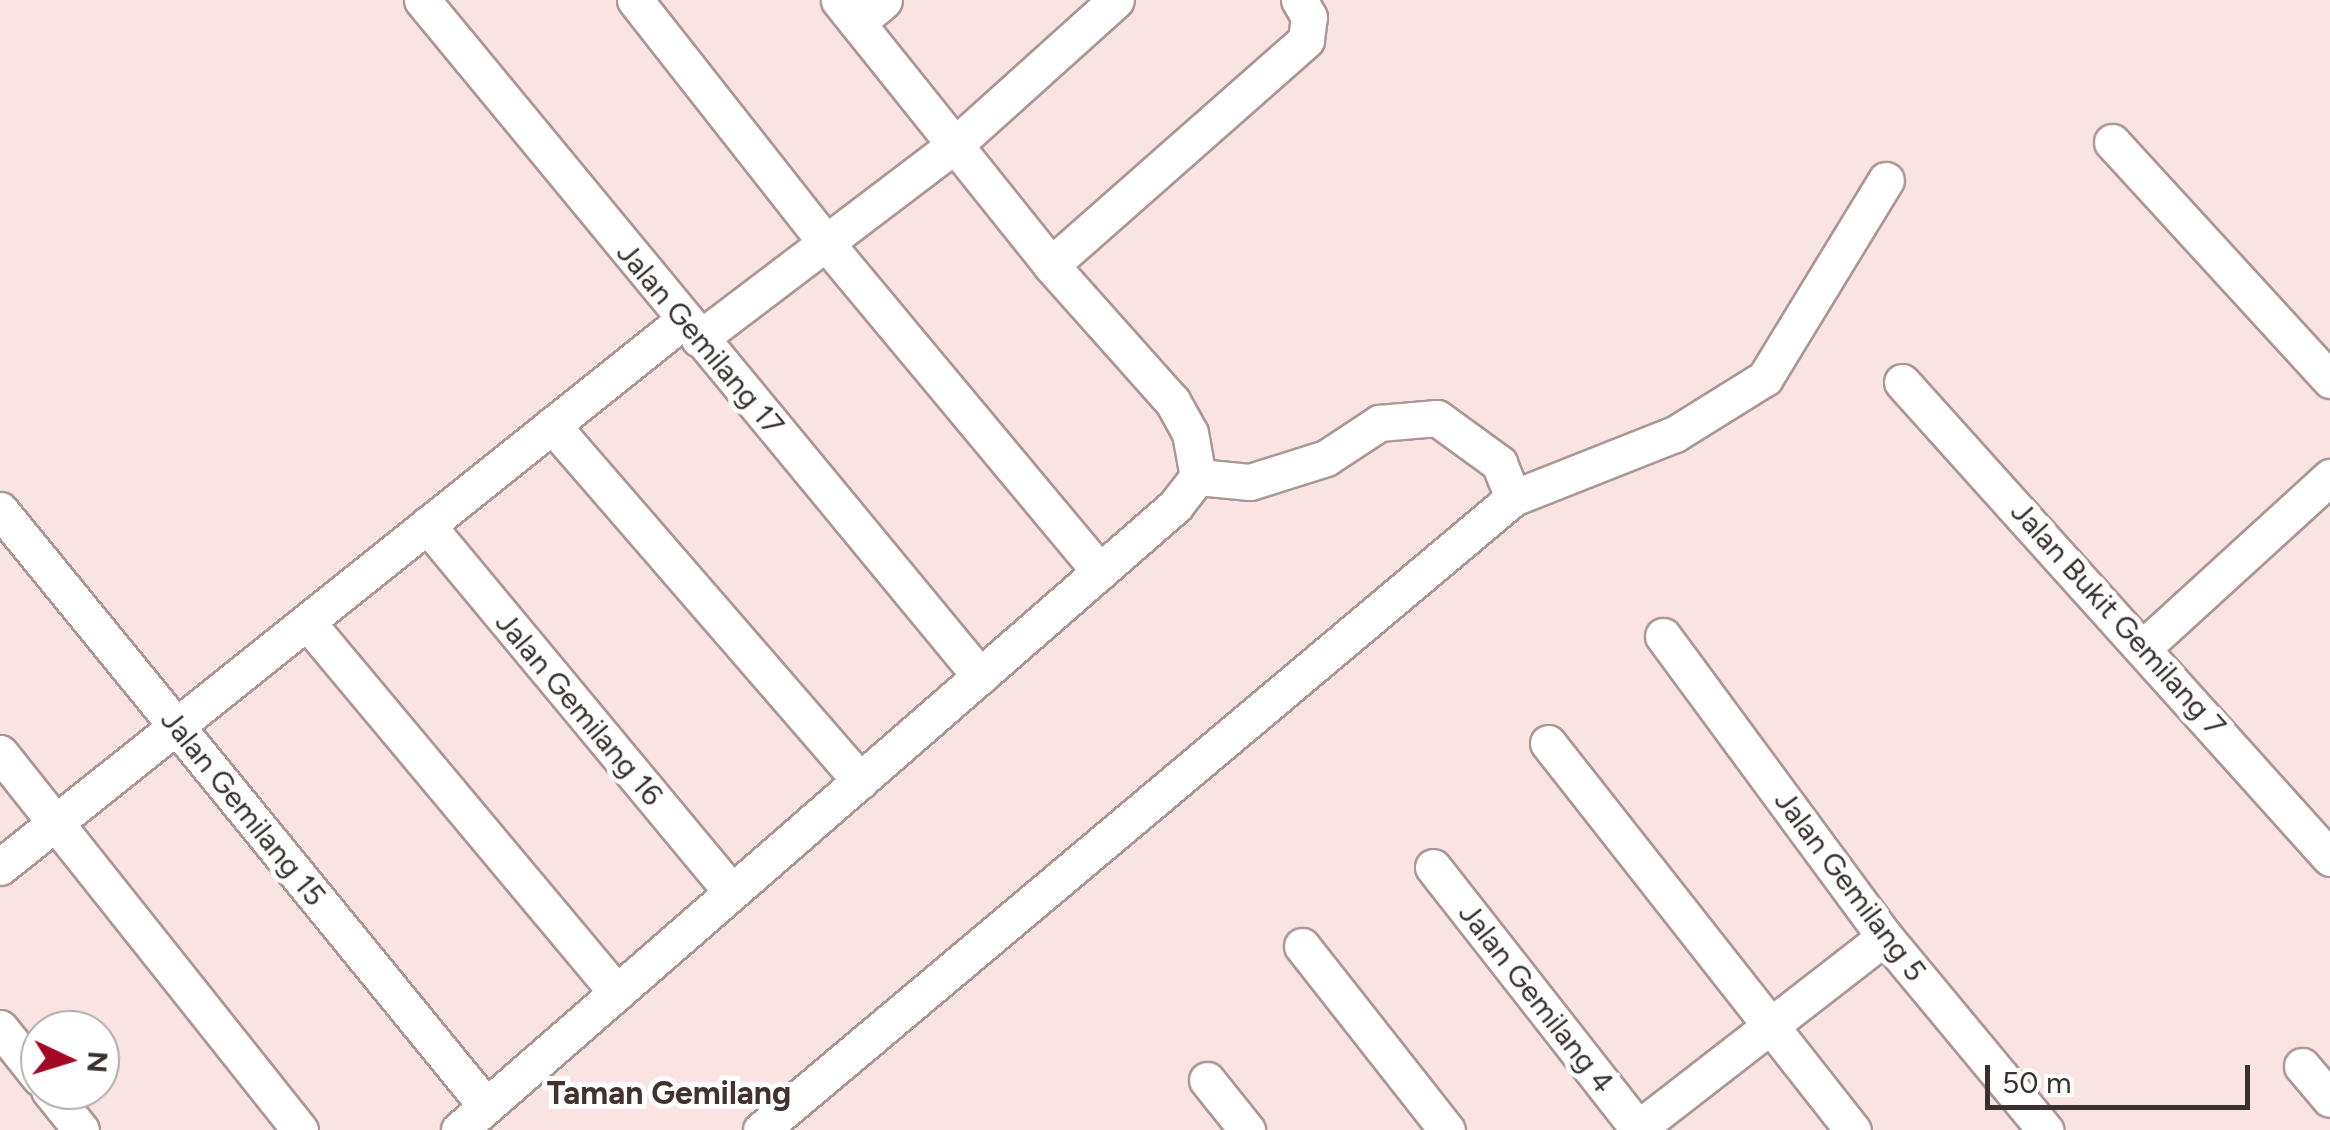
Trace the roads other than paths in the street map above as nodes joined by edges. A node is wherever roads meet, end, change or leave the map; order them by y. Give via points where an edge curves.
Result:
1 (422, 0) edge
2 (635, 0) edge
3 (884, 0) edge
4 (1116, 0) edge
5 (1299, 0) edge
6 (848, 11) edge
7 (2112, 142) dead end
8 (956, 144) junction
9 (1886, 180) dead end
10 (826, 243) junction
11 (1051, 265) junction
12 (692, 330) junction
13 (2330, 380) edge
14 (1902, 382) dead end
15 (552, 425) junction
16 (1198, 477) junction
17 (2330, 477) edge
18 (1513, 498) junction
19 (0, 510) edge
20 (428, 525) junction
21 (1100, 572) junction
22 (307, 622) junction
23 (1663, 636) dead end
24 (2145, 646) junction
25 (980, 676) junction
26 (176, 726) junction
27 (1548, 742) dead end
28 (0, 753) edge
29 (860, 780) junction
30 (56, 822) junction
31 (2330, 858) edge
32 (1433, 866) dead end
33 (0, 867) edge
34 (732, 892) junction
35 (1885, 937) junction
36 (1302, 946) dead end
37 (617, 993) junction
38 (1771, 1025) junction
39 (0, 1028) edge
40 (20, 1053) edge
41 (2302, 1066) dead end
42 (1207, 1080) dead end
43 (2330, 1098) edge
44 (486, 1106) junction
45 (65, 1110) edge
46 (81, 1130) edge
47 (300, 1130) edge
48 (458, 1130) edge
49 (761, 1130) edge
50 (1246, 1130) edge
51 (1446, 1130) edge
52 (1638, 1130) edge
53 (1854, 1130) edge
54 (2045, 1130) edge

1 - 12 street, Jalan Gemilang 17
2 - 10 street
3 - 6 street
4 - 8 street
5 - 11 street via 1309,17 1306,40
6 - 8 street
7 - 13 street
8 - 10 street
8 - 11 street
9 - 18 street via 1765,378 1675,434
10 - 12 street
10 - 21 street
11 - 16 street via 1172,402 1190,433
12 - 15 street
12 - 25 street, Jalan Gemilang 17
14 - 24 street, Jalan Bukit Gemilang 7
15 - 20 street
15 - 29 street
16 - 18 street via 1250,482 1326,458 1379,423 1437,418 1498,463
16 - 21 street
17 - 24 street
18 - 49 street
19 - 26 street, Jalan Gemilang 15
20 - 22 street
20 - 34 street, Jalan Gemilang 16
21 - 25 street
22 - 26 street
22 - 37 street
23 - 35 street, Jalan Gemilang 5
24 - 31 street, Jalan Bukit Gemilang 7
25 - 29 street
26 - 30 street
26 - 44 street, Jalan Gemilang 15
27 - 38 street
28 - 30 street
29 - 34 street
30 - 33 street
30 - 47 street
32 - 52 street, Jalan Gemilang 4
34 - 37 street
35 - 38 street
35 - 54 street, Jalan Gemilang 5
36 - 51 street
37 - 44 street
38 - 52 street
38 - 53 street
39 - 40 street
41 - 43 street
42 - 50 street
44 - 48 street
45 - 46 street

